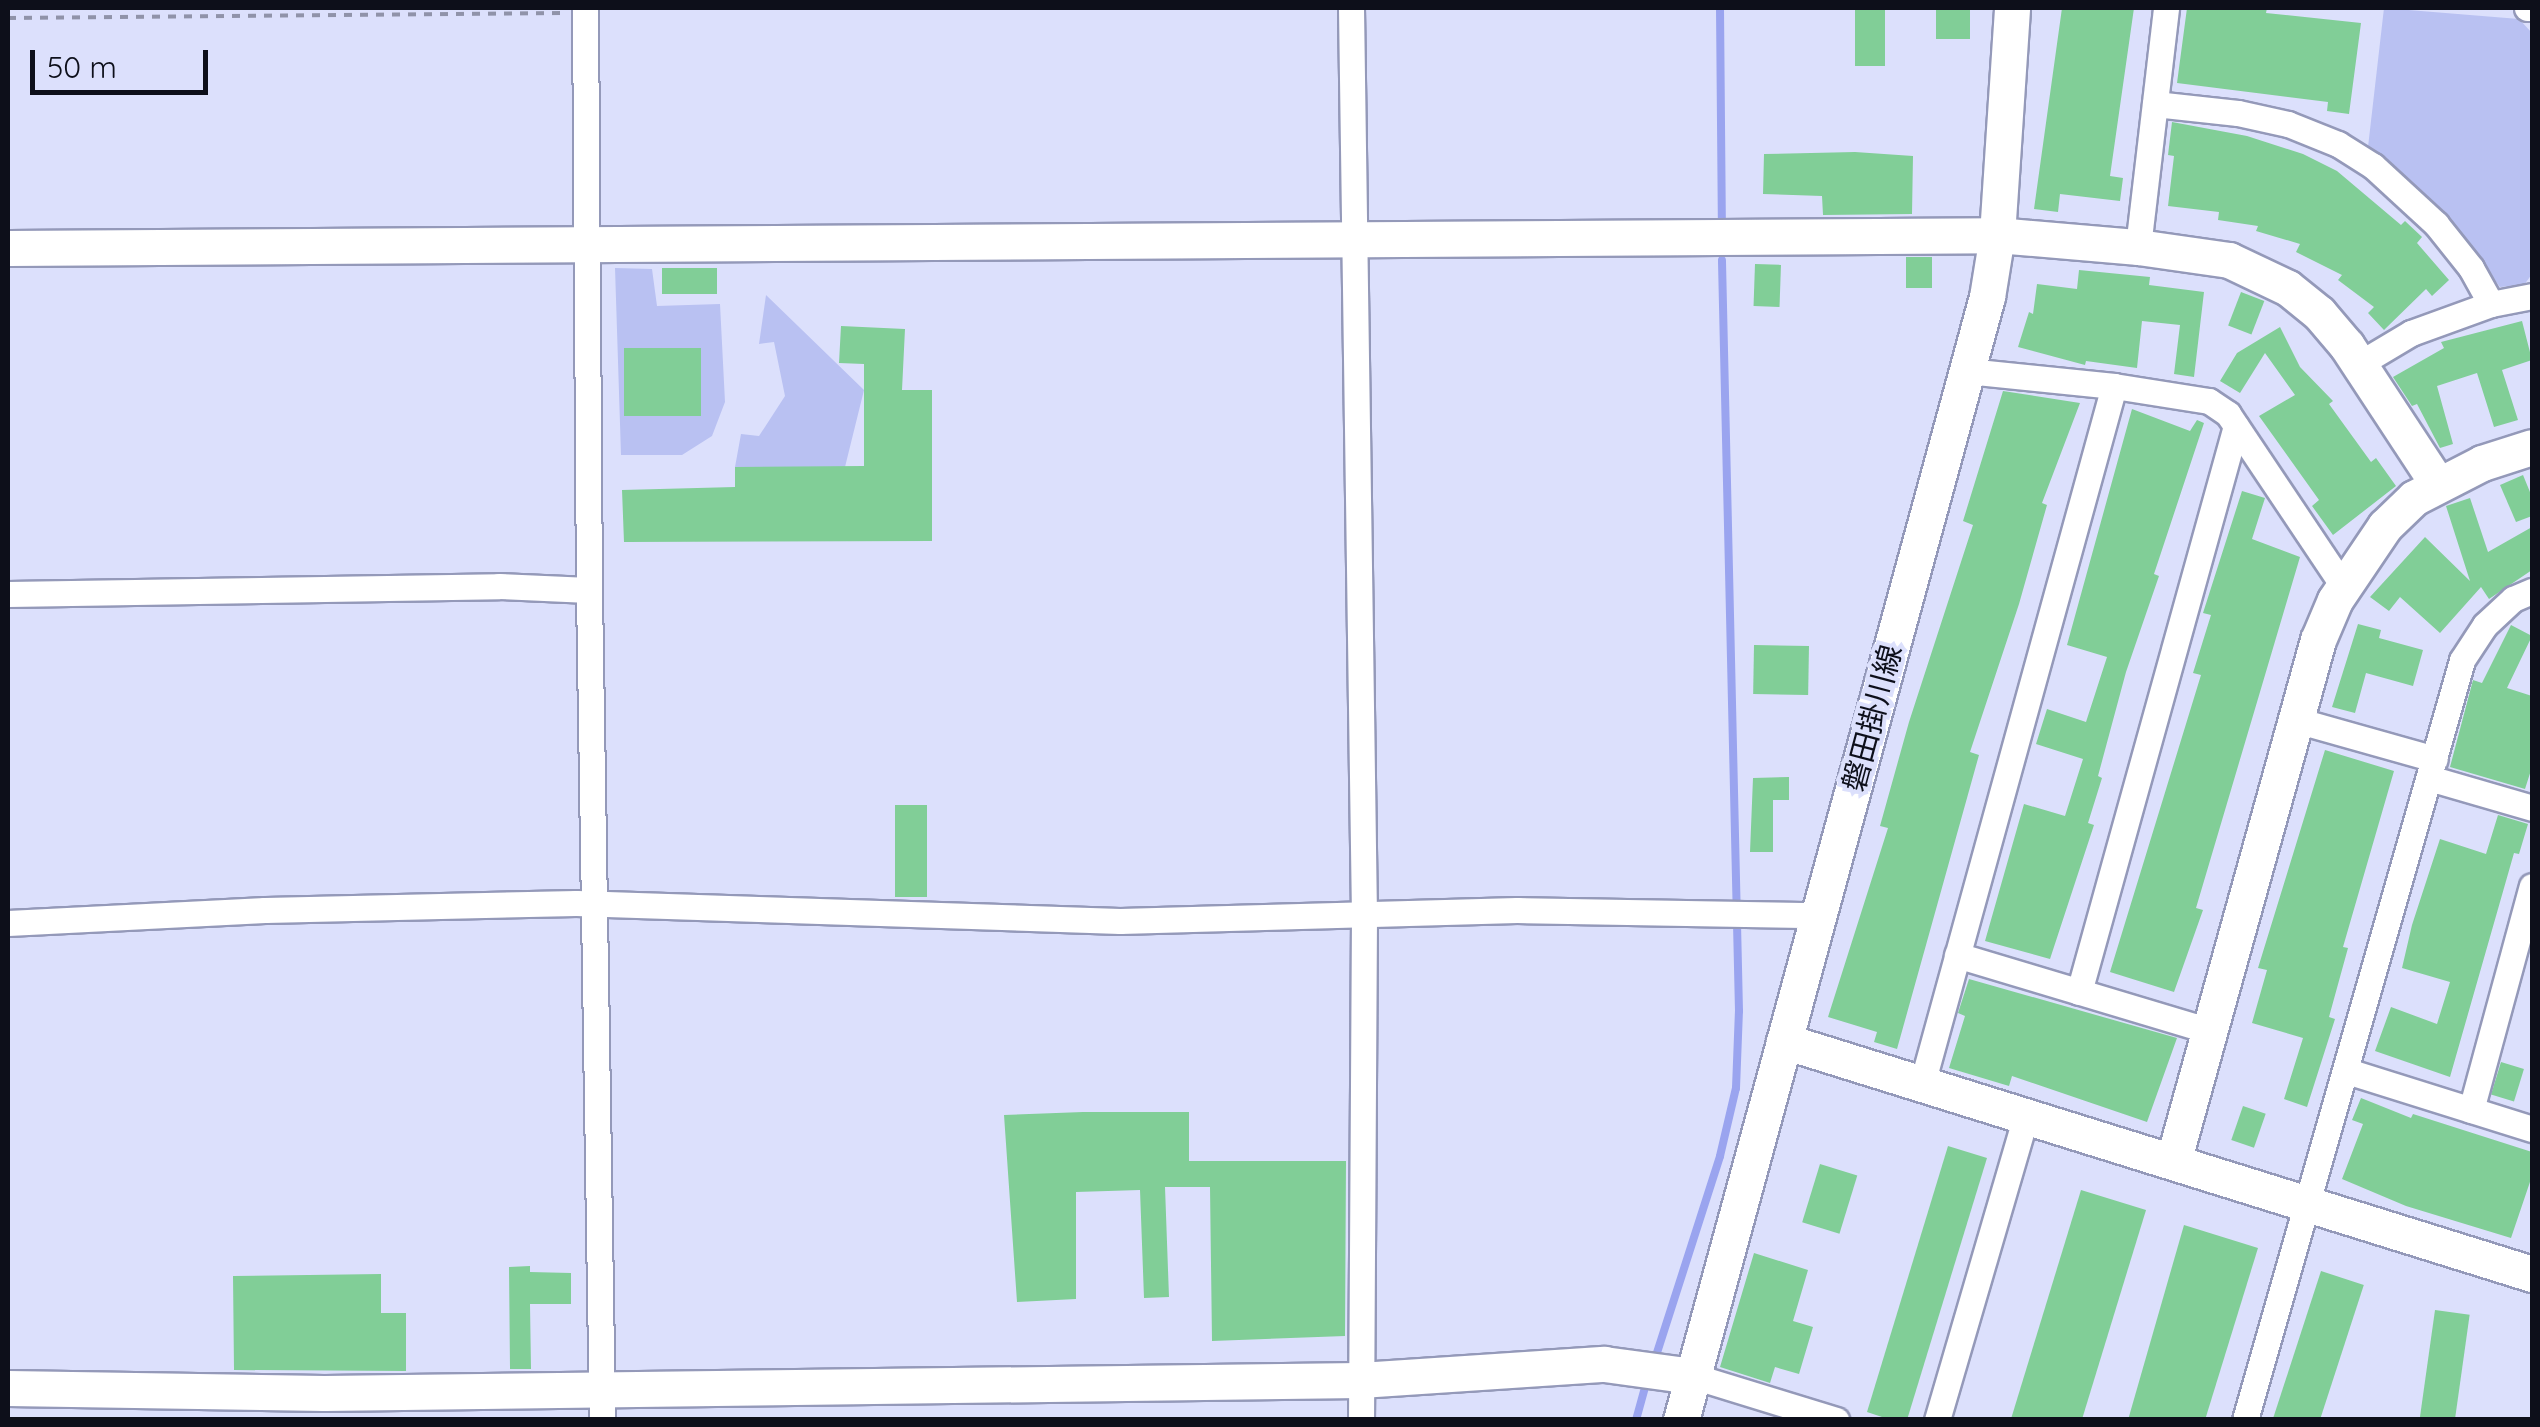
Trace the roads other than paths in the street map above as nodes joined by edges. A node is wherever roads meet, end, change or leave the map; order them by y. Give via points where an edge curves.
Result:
1 (1351, 8) edge
2 (2012, 8) edge
3 (2166, 8) edge
4 (586, 10) edge
5 (2154, 104) junction
6 (1996, 234) junction
7 (589, 242) junction
8 (1358, 242) junction
9 (2138, 247) junction
10 (8, 248) edge
11 (2532, 296) edge
12 (2491, 304) junction
13 (2358, 364) junction
14 (1966, 371) junction
15 (2114, 386) junction
16 (2236, 426) junction
17 (2532, 447) edge
18 (2437, 484) junction
19 (2344, 586) junction
20 (589, 590) junction
21 (2532, 590) edge
22 (8, 594) edge
23 (2296, 720) junction
24 (2432, 768) junction
25 (2532, 808) edge
26 (2532, 886) edge
27 (593, 906) junction
28 (1818, 915) junction
29 (1364, 916) junction
30 (8, 923) edge
31 (1957, 955) junction
32 (2079, 992) junction
33 (2210, 1032) junction
34 (1784, 1041) junction
35 (2347, 1071) junction
36 (1922, 1084) junction
37 (2471, 1110) junction
38 (2026, 1116) junction
39 (2532, 1129) edge
40 (2174, 1162) junction
41 (2310, 1204) junction
42 (2532, 1274) edge
43 (1694, 1376) junction
44 (1360, 1380) junction
45 (8, 1388) edge
46 (602, 1405) edge
47 (1361, 1420) edge
48 (1680, 1420) edge
49 (1836, 1420) edge
50 (1937, 1420) edge
51 (2245, 1420) edge

1 - 8 street
2 - 6 street, 磐田掛川線
3 - 5 street
4 - 7 street
5 - 9 street
5 - 12 street via 2238,113 2338,144 2373,166 2436,224
6 - 8 street
6 - 9 street
6 - 14 street, 磐田掛川線
7 - 8 street
7 - 10 street
7 - 20 street
8 - 29 street
9 - 13 street via 2230,260 2258,271 2319,313
11 - 12 street
12 - 13 street via 2411,333
13 - 18 street
14 - 15 street
14 - 28 street, 磐田掛川線
15 - 16 street via 2208,401
15 - 31 street
16 - 19 street
16 - 32 street
17 - 18 street
18 - 19 street via 2385,526
19 - 23 street via 2318,640
20 - 22 street
20 - 27 street
21 - 24 street via 2485,625 2462,660
23 - 24 street
23 - 33 street
24 - 25 street
24 - 35 street
26 - 37 street
27 - 29 street via 1011,920
27 - 30 street via 266,910
27 - 46 street
28 - 29 street via 1517,910
28 - 34 street, 磐田掛川線
29 - 44 street
31 - 32 street
31 - 36 street
32 - 33 street
33 - 40 street
34 - 36 street
34 - 43 street, 磐田掛川線
35 - 37 street
35 - 41 street
36 - 38 street
37 - 39 street
38 - 40 street
38 - 50 street
40 - 41 street
41 - 42 street
41 - 51 street
43 - 44 street via 1604,1364
43 - 48 street, 磐田掛川線
43 - 49 street
44 - 46 street
44 - 47 street
45 - 46 street

